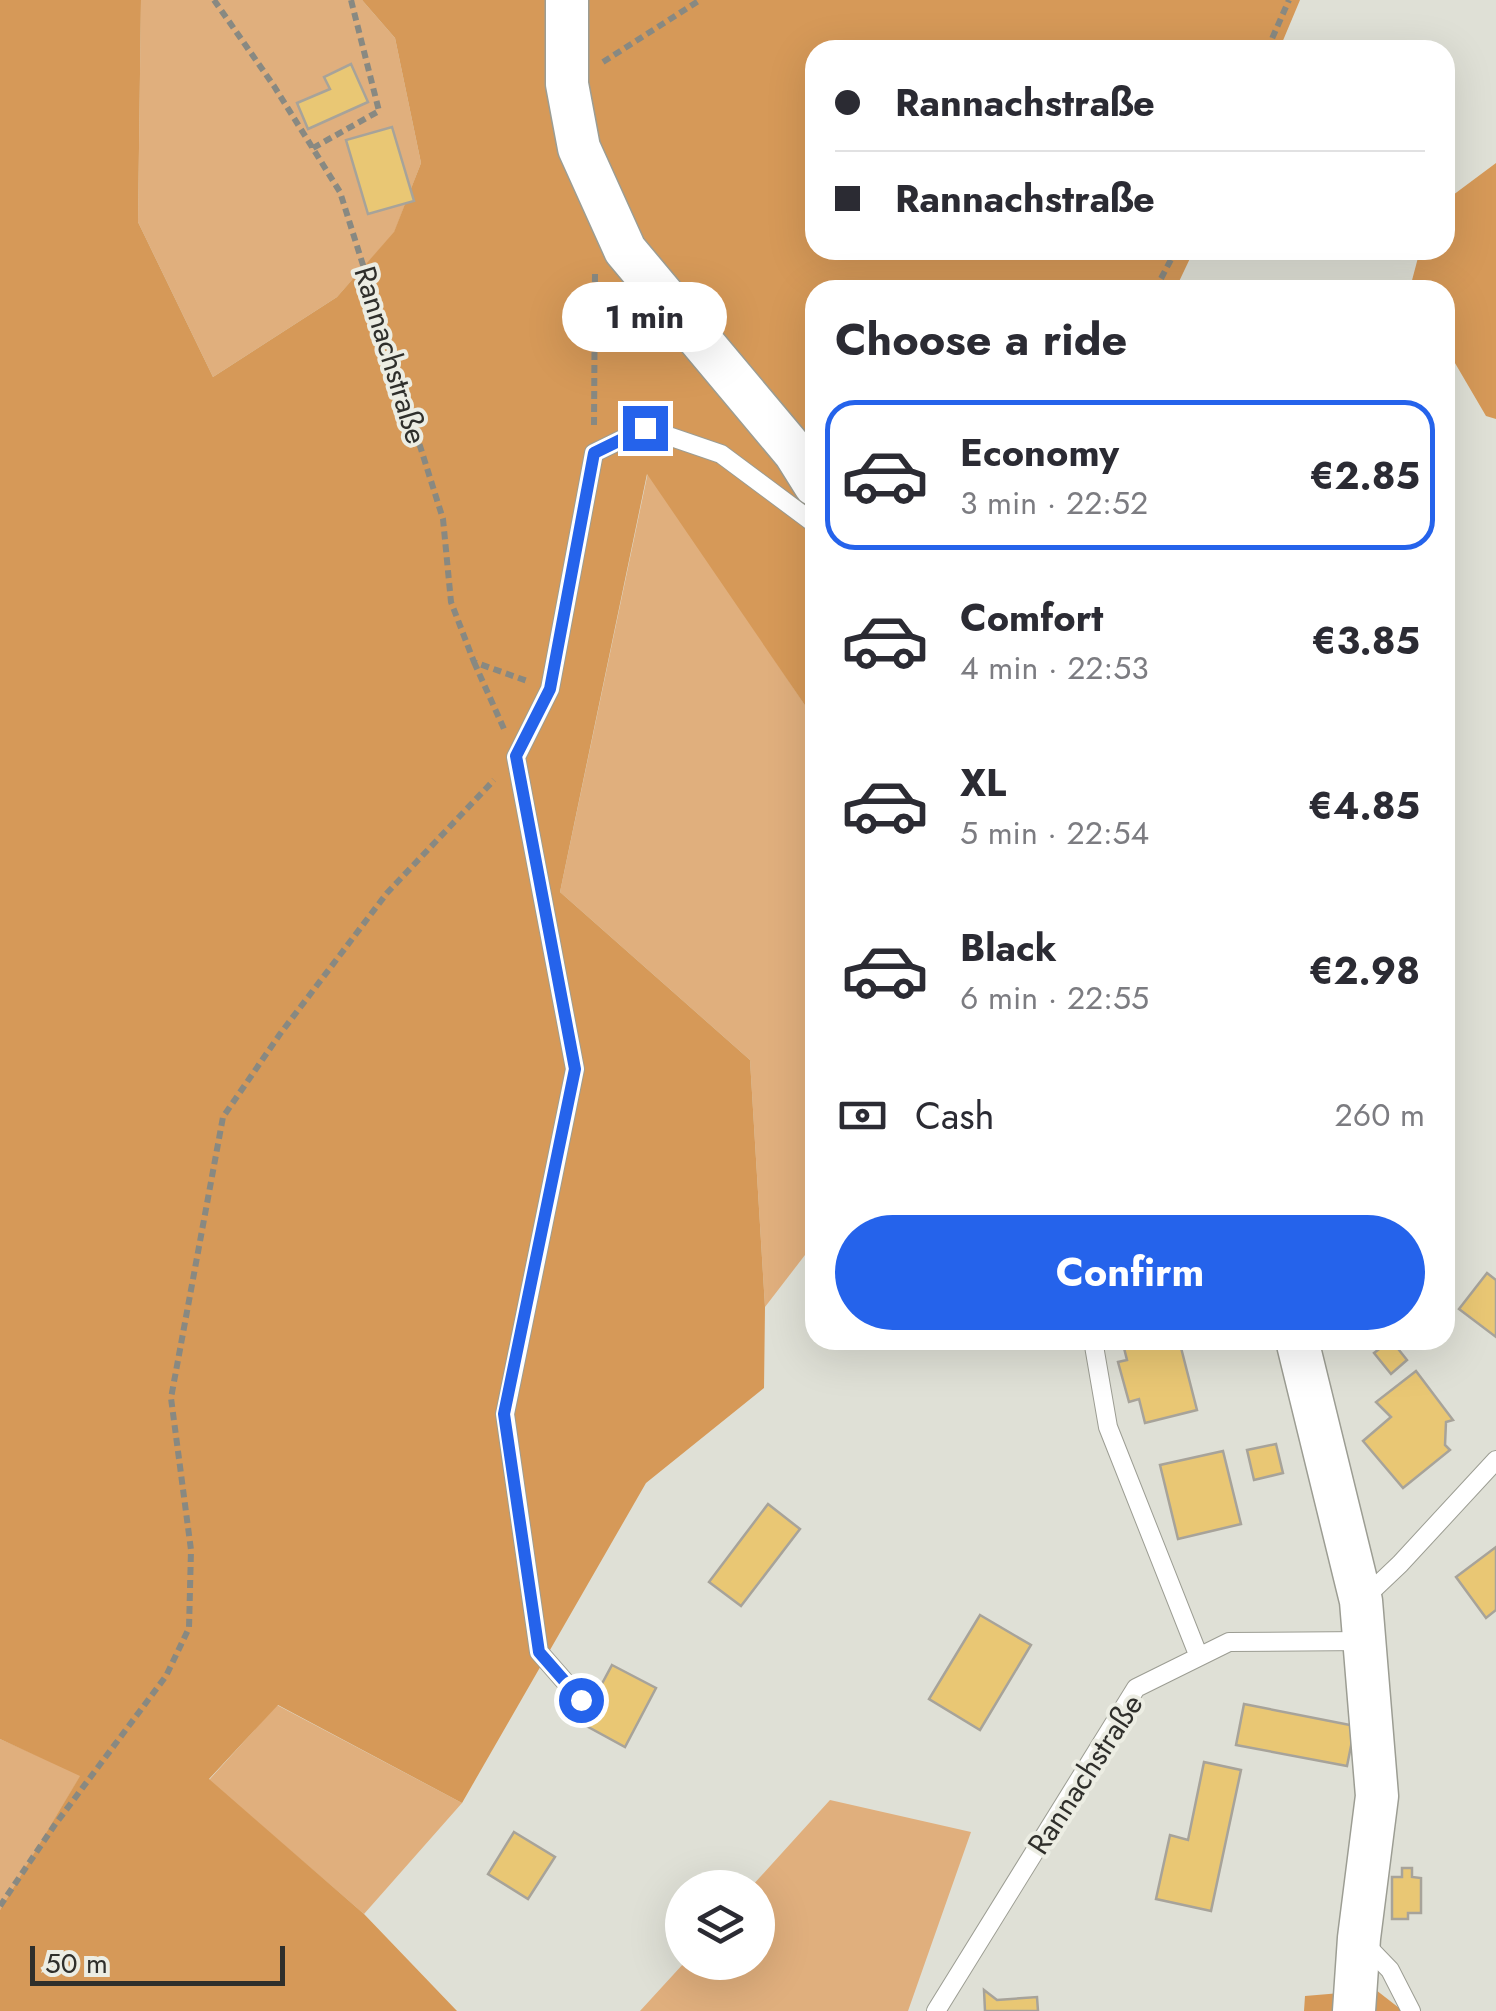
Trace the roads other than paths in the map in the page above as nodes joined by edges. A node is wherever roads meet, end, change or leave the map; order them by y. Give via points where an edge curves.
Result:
1 (567, 0) edge
2 (805, 469) edge
3 (805, 517) edge
4 (1095, 1350) edge
5 (1299, 1350) edge
6 (1496, 1460) edge
7 (1363, 1621) junction
8 (1199, 1657) junction
9 (581, 1700) dead end
10 (1359, 1938) junction
11 (936, 2011) edge
12 (1354, 2011) edge
13 (1411, 2011) edge

1 - 2 street via 568,84 579,148 625,250
3 - 9 lane via 721,454 645,428 594,453 550,689 516,756 575,1069 504,1414 539,1652
4 - 8 lane via 1108,1427
5 - 7 street
6 - 7 lane via 1400,1564
7 - 8 lane, Rannachstraße via 1229,1642
7 - 10 street via 1377,1796
8 - 11 lane, Rannachstraße via 1136,1688
10 - 12 street
10 - 13 lane via 1390,1970

